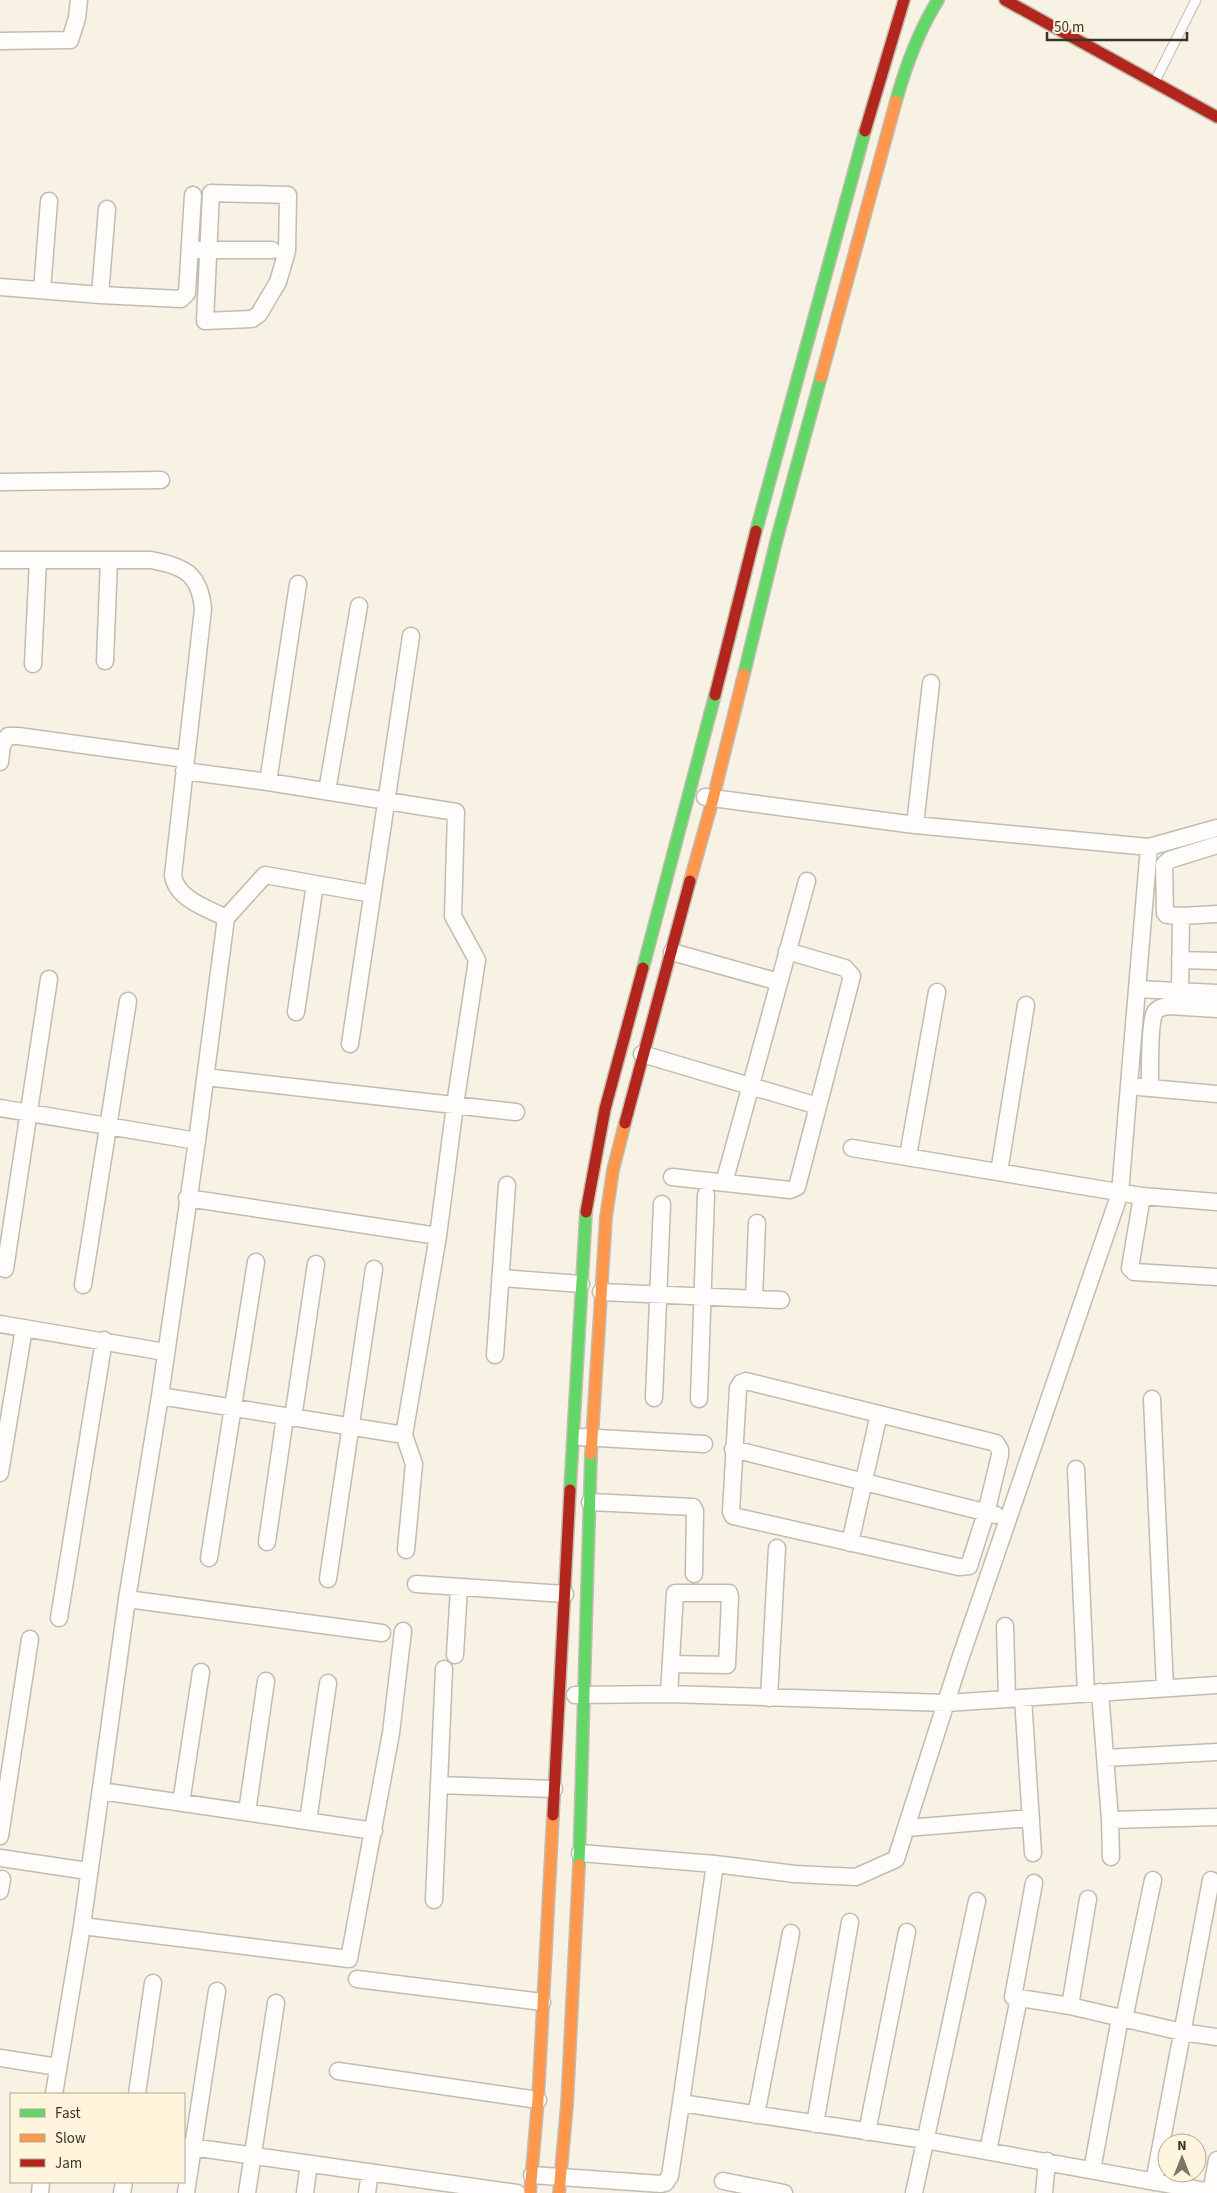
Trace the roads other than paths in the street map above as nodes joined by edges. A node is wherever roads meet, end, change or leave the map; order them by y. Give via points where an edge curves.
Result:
1 (79, 0) edge
2 (904, 0) edge
3 (938, 0) edge
4 (1005, 0) edge
5 (1196, 0) edge
6 (0, 41) edge
7 (1154, 83) junction
8 (1217, 117) edge
9 (193, 195) dead end
10 (48, 200) dead end
11 (106, 209) dead end
12 (190, 250) junction
13 (209, 250) junction
14 (272, 250) dead end
15 (0, 287) edge
16 (42, 290) junction
17 (100, 295) junction
18 (161, 480) dead end
19 (0, 482) edge
20 (0, 560) edge
21 (38, 560) junction
22 (109, 560) junction
23 (298, 584) dead end
24 (359, 606) dead end
25 (411, 636) dead end
26 (105, 661) dead end
27 (33, 664) dead end
28 (931, 683) dead end
29 (0, 762) edge
30 (185, 765) junction
31 (268, 782) junction
32 (327, 792) junction
33 (690, 794) junction
34 (713, 799) junction
35 (386, 800) junction
36 (915, 826) junction
37 (1217, 828) edge
38 (1217, 846) edge
39 (1148, 847) junction
40 (807, 881) dead end
41 (315, 884) junction
42 (372, 894) junction
43 (1217, 914) edge
44 (1181, 916) junction
45 (226, 918) junction
46 (788, 951) junction
47 (672, 952) junction
48 (1180, 960) junction
49 (1217, 962) edge
50 (49, 979) dead end
51 (779, 982) junction
52 (1137, 989) junction
53 (1180, 991) junction
54 (937, 992) dead end
55 (1217, 992) edge
56 (128, 1001) dead end
57 (1026, 1005) dead end
58 (1217, 1009) edge
59 (296, 1012) dead end
60 (350, 1044) dead end
61 (642, 1054) junction
62 (205, 1077) junction
63 (750, 1086) junction
64 (1129, 1086) junction
65 (1150, 1088) junction
66 (1217, 1094) edge
67 (455, 1105) junction
68 (818, 1106) junction
69 (0, 1108) edge
70 (516, 1112) dead end
71 (29, 1113) junction
72 (108, 1126) junction
73 (197, 1141) junction
74 (852, 1148) dead end
75 (908, 1156) junction
76 (999, 1172) junction
77 (672, 1177) dead end
78 (724, 1183) junction
79 (507, 1185) dead end
80 (1120, 1193) junction
81 (706, 1195) dead end
82 (1142, 1196) junction
83 (188, 1198) junction
84 (1217, 1202) edge
85 (662, 1204) dead end
86 (757, 1223) dead end
87 (438, 1236) junction
88 (256, 1262) dead end
89 (316, 1264) dead end
90 (5, 1269) dead end
91 (374, 1269) dead end
92 (1217, 1277) edge
93 (500, 1278) junction
94 (581, 1284) junction
95 (82, 1285) dead end
96 (601, 1292) junction
97 (658, 1295) junction
98 (702, 1297) junction
99 (754, 1299) junction
100 (782, 1300) dead end
101 (0, 1324) edge
102 (24, 1328) junction
103 (104, 1340) junction
104 (165, 1352) junction
105 (495, 1355) dead end
106 (160, 1396) junction
107 (654, 1398) dead end
108 (699, 1399) dead end
109 (1152, 1399) dead end
110 (231, 1409) junction
111 (879, 1414) junction
112 (289, 1418) junction
113 (349, 1428) junction
114 (404, 1435) junction
115 (573, 1436) junction
116 (591, 1438) junction
117 (704, 1444) dead end
118 (734, 1450) junction
119 (1076, 1469) dead end
120 (0, 1473) edge
121 (863, 1482) junction
122 (590, 1502) junction
123 (986, 1513) junction
124 (1008, 1519) junction
125 (267, 1542) dead end
126 (850, 1543) junction
127 (777, 1548) dead end
128 (406, 1550) dead end
129 (209, 1558) dead end
130 (694, 1574) dead end
131 (328, 1579) dead end
132 (416, 1584) dead end
133 (459, 1587) junction
134 (565, 1594) junction
135 (127, 1599) junction
136 (59, 1618) dead end
137 (1005, 1626) dead end
138 (403, 1631) dead end
139 (382, 1633) dead end
140 (30, 1639) dead end
141 (455, 1655) dead end
142 (671, 1664) junction
143 (444, 1669) dead end
144 (201, 1672) dead end
145 (266, 1680) dead end
146 (328, 1683) dead end
147 (1217, 1685) edge
148 (1165, 1688) junction
149 (1093, 1692) junction
150 (559, 1694) junction
151 (669, 1694) junction
152 (584, 1695) junction
153 (769, 1698) junction
154 (1015, 1699) junction
155 (946, 1703) junction
156 (1217, 1752) edge
157 (1105, 1758) junction
158 (439, 1785) junction
159 (554, 1789) junction
160 (100, 1791) junction
161 (182, 1803) junction
162 (248, 1812) junction
163 (1217, 1817) edge
164 (1031, 1818) junction
165 (1110, 1820) junction
166 (308, 1821) junction
167 (906, 1828) junction
168 (374, 1831) junction
169 (0, 1836) edge
170 (580, 1853) junction
171 (1033, 1853) dead end
172 (1111, 1857) dead end
173 (0, 1858) edge
174 (715, 1864) junction
175 (88, 1871) junction
176 (1153, 1880) dead end
177 (1211, 1880) dead end
178 (1034, 1883) dead end
179 (1088, 1899) dead end
180 (434, 1900) dead end
181 (977, 1901) dead end
182 (850, 1922) dead end
183 (82, 1926) junction
184 (907, 1932) dead end
185 (791, 1933) dead end
186 (357, 1979) dead end
187 (153, 1983) dead end
188 (217, 1991) dead end
189 (1019, 1998) junction
190 (542, 2002) junction
191 (276, 2003) dead end
192 (1070, 2006) junction
193 (1122, 2018) junction
194 (1182, 2032) junction
195 (1217, 2037) edge
196 (0, 2058) edge
197 (58, 2067) junction
198 (338, 2071) dead end
199 (54, 2093) edge
200 (137, 2093) edge
201 (538, 2100) junction
202 (681, 2103) junction
203 (756, 2115) junction
204 (815, 2124) junction
205 (867, 2132) junction
206 (925, 2140) junction
207 (188, 2146) edge
208 (988, 2151) junction
209 (252, 2155) junction
210 (1217, 2160) edge
211 (1047, 2161) junction
212 (309, 2164) junction
213 (1092, 2170) junction
214 (370, 2172) junction
215 (532, 2175) junction
216 (723, 2181) dead end
217 (1154, 2182) junction
218 (560, 2186) edge
219 (440, 2187) edge
220 (186, 2193) edge
221 (247, 2193) edge
222 (305, 2193) edge
223 (367, 2193) edge
224 (517, 2193) edge
225 (530, 2193) edge
226 (784, 2193) edge
227 (914, 2193) edge
228 (1044, 2193) edge
229 (1214, 2193) edge

1 - 6 street via 70,40
2 - 33 street via 855,163 764,501
3 - 34 street via 922,25 905,69 777,538
4 - 7 street
5 - 7 lane
7 - 8 street
9 - 12 street
10 - 16 street
11 - 17 street
12 - 13 street
12 - 17 street via 187,293 181,299
13 - 13 street via 212,193 288,195 287,251 278,282 259,314 252,319 205,321
13 - 14 street
15 - 16 street
16 - 17 street
18 - 19 street
20 - 21 street
21 - 22 street
21 - 27 street
22 - 26 street
22 - 30 street via 165,562 187,572 202,593 203,609
23 - 31 street
24 - 32 street
25 - 35 street
28 - 36 street
29 - 30 street via 2,745 8,736 18,736
30 - 31 street
30 - 45 street via 174,884 183,895
31 - 32 street
32 - 35 street
33 - 34 street
33 - 94 street via 605,1109 587,1199
34 - 36 street
34 - 47 street
35 - 42 street
35 - 67 street via 456,812 453,916 477,960
36 - 39 street
37 - 39 street
38 - 44 street via 1169,860 1164,865 1165,913
39 - 52 street
40 - 46 street
41 - 42 street
41 - 45 street via 266,875
41 - 59 street
42 - 60 street
43 - 44 street
44 - 48 street
45 - 62 street
46 - 51 street
46 - 68 street via 845,968 852,976
47 - 51 street
47 - 61 street
48 - 49 street
48 - 53 street
50 - 71 street
51 - 63 street
52 - 53 street
52 - 64 street
53 - 55 street
54 - 75 street
56 - 72 street
57 - 76 street
58 - 65 street via 1169,1006 1156,1010 1152,1022
61 - 63 street
61 - 96 street via 613,1170
62 - 67 street
62 - 73 street
63 - 68 street
63 - 78 street
64 - 65 street
64 - 80 street
65 - 66 street
67 - 70 street
67 - 87 street
68 - 78 street via 795,1189
69 - 71 street
71 - 72 street
71 - 90 street
72 - 73 street
72 - 95 street
73 - 83 street
74 - 75 street
75 - 76 street
76 - 80 street
77 - 78 street
79 - 93 street
80 - 82 street
80 - 124 street
81 - 98 street
82 - 84 street
82 - 92 street via 1130,1268 1134,1272
83 - 87 street
83 - 104 street
85 - 97 street
86 - 99 street
87 - 114 street
88 - 110 street
89 - 112 street
91 - 113 street
93 - 94 street
93 - 105 street
94 - 115 street
96 - 97 street
96 - 116 street
97 - 98 street
97 - 107 street
98 - 99 street
98 - 108 street
99 - 100 street
101 - 102 street
102 - 103 street
102 - 120 street
103 - 104 street
103 - 136 street
104 - 106 street
106 - 110 street
106 - 135 street
109 - 148 street
110 - 112 street
110 - 129 street
111 - 118 street via 746,1381 738,1388
111 - 121 street
111 - 123 street via 996,1443 1000,1450
112 - 113 street
112 - 125 street
113 - 114 street
113 - 131 street
114 - 128 street via 414,1464
115 - 116 street
115 - 134 street
116 - 117 street
116 - 122 street
118 - 121 street
118 - 126 street via 734,1516
119 - 149 street
121 - 123 street
121 - 126 street
122 - 130 street via 693,1507
122 - 152 street
123 - 124 street
123 - 126 street via 972,1562 965,1567
124 - 155 street
127 - 153 street
132 - 133 street
133 - 134 street
133 - 141 street
134 - 150 street
135 - 139 street
135 - 160 street
137 - 154 street
138 - 168 street via 391,1733
140 - 169 street
142 - 142 street via 727,1665 729,1593 675,1592
142 - 151 street
143 - 158 street
144 - 161 street
145 - 162 street
146 - 166 street
147 - 148 street
148 - 149 street
149 - 154 street
149 - 157 street
150 - 152 street
150 - 159 street
151 - 152 street
151 - 153 street
152 - 170 street
153 - 155 street
154 - 155 street
154 - 164 street
155 - 167 street
156 - 157 street
157 - 165 street
158 - 159 street
158 - 180 street
159 - 190 street
160 - 161 street
160 - 175 street
161 - 162 street
162 - 166 street
163 - 165 street
164 - 167 street
164 - 171 street
165 - 172 street
166 - 168 street
167 - 174 street via 896,1859 856,1877 795,1874
168 - 183 street via 349,1959
170 - 174 street
170 - 218 street
173 - 175 street
174 - 202 street
175 - 183 street
176 - 193 street
177 - 194 street
178 - 189 street via 1013,1997
179 - 192 street
181 - 206 street
182 - 204 street
183 - 197 street
184 - 205 street
185 - 203 street
186 - 190 street
187 - 200 street
188 - 207 street
189 - 192 street
189 - 208 street
190 - 201 street
191 - 209 street
192 - 193 street
193 - 194 street
193 - 213 street
194 - 195 street
194 - 217 street
196 - 197 street
197 - 199 street
198 - 201 street
201 - 215 street
202 - 203 street
202 - 218 street via 670,2176 665,2182
203 - 204 street
204 - 205 street
205 - 206 street
206 - 208 street
206 - 227 street
207 - 209 street
207 - 220 street
208 - 211 street
209 - 212 street
209 - 221 street
210 - 229 street
211 - 213 street
211 - 228 street
212 - 214 street
212 - 222 street
213 - 217 street
214 - 219 street
214 - 223 street
215 - 218 street
215 - 225 street
216 - 226 street
217 - 229 street
219 - 224 street

